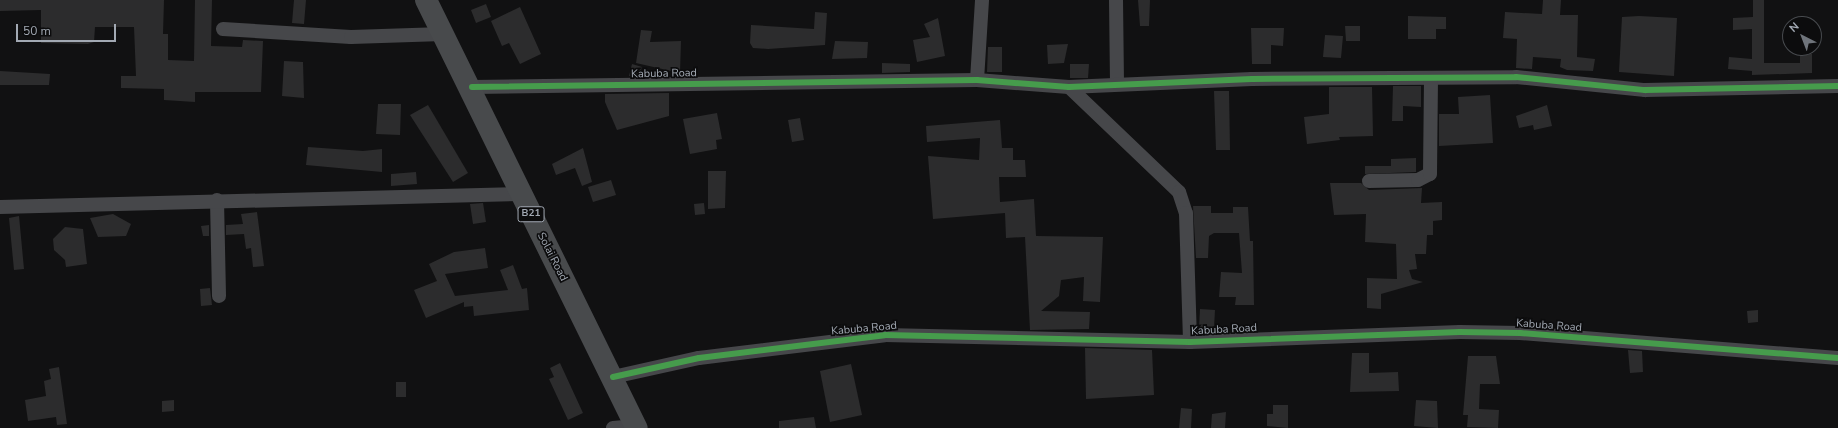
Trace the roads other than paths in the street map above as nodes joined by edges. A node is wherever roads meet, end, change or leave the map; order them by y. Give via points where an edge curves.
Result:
1 (426, 0) edge
2 (982, 0) edge
3 (1116, 0) edge
4 (223, 29) dead end
5 (443, 34) junction
6 (1431, 78) junction
7 (977, 80) junction
8 (1117, 83) junction
9 (1838, 86) edge
10 (472, 87) junction
11 (1068, 87) junction
12 (1369, 180) dead end
13 (520, 194) junction
14 (217, 200) junction
15 (0, 207) edge
16 (219, 296) dead end
17 (1190, 342) junction
18 (1838, 358) edge
19 (613, 377) junction
20 (637, 427) edge
21 (613, 428) edge

1 - 5 highway, Solai Road / B21
2 - 7 street
3 - 8 street
4 - 5 street via 351,37
5 - 10 highway, Solai Road / B21
6 - 8 street, Kabuba Road
6 - 9 street, Kabuba Road via 1516,77 1645,90
6 - 12 street via 1430,174 1418,180
7 - 10 street, Kabuba Road
7 - 11 street, Kabuba Road
8 - 11 street, Kabuba Road
10 - 13 highway, Solai Road / B21
11 - 17 street, Kabuba Road via 1179,192 1186,213
13 - 14 street
13 - 19 highway, Solai Road / B21
14 - 15 street
14 - 16 street
17 - 18 street, Kabuba Road via 1505,333
17 - 19 street, Kabuba Road via 885,335 699,358
19 - 20 highway, Solai Road / B21
20 - 21 street

